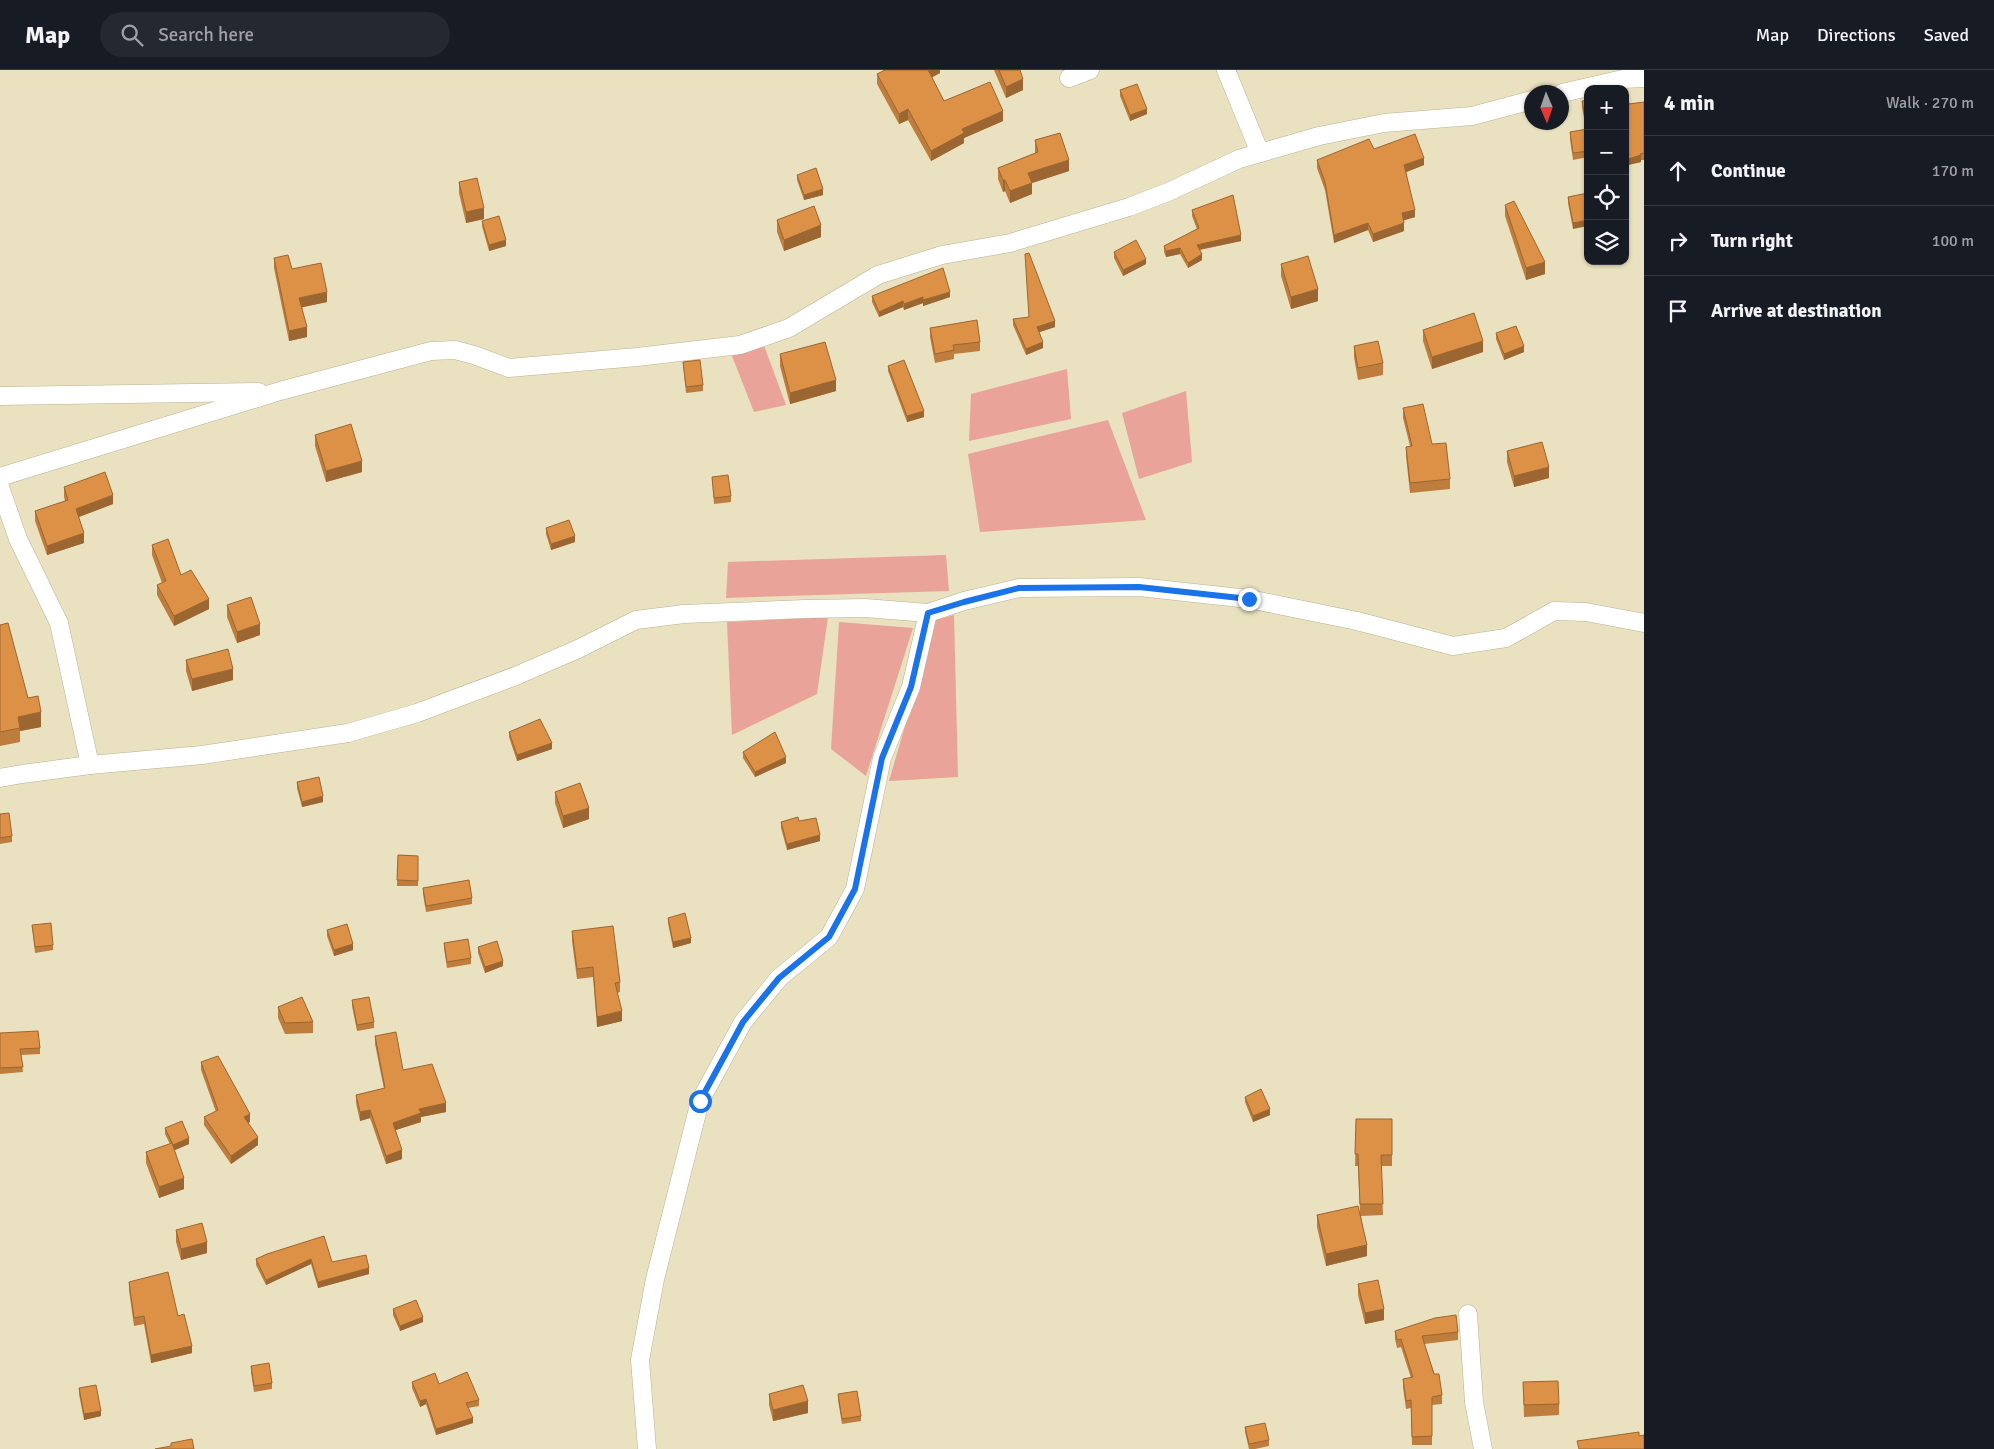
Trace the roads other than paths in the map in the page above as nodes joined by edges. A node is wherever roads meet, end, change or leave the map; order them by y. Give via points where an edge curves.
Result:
1 (1090, 70) edge
2 (1226, 70) edge
3 (1069, 78) dead end
4 (1644, 78) edge
5 (1569, 91) edge
6 (1524, 102) edge
7 (1260, 153) junction
8 (280, 392) junction
9 (0, 396) edge
10 (0, 476) edge
11 (0, 487) edge
12 (928, 613) junction
13 (1644, 623) edge
14 (90, 765) junction
15 (0, 778) edge
16 (1468, 1314) dead end
17 (647, 1449) edge
18 (1483, 1449) edge

1 - 3 street
2 - 7 street
4 - 5 street via 1623,79
6 - 7 street via 1472,116 1384,123
7 - 8 street via 1239,159 1129,208 1010,243 942,254 878,275 789,328 740,345 509,368 455,350 431,351
8 - 9 street
8 - 10 street
11 - 14 street via 18,539 59,624
12 - 13 street via 1019,588 1139,587 1249,599 1357,621 1453,646 1506,638 1554,611 1586,612
12 - 14 street via 865,608 805,609 684,614 636,620 518,675 417,713 348,733 202,755
12 - 17 street via 911,687 882,758 855,889 829,937 779,978 743,1022 700,1101 655,1279 640,1360
14 - 15 street
16 - 18 street via 1474,1402

